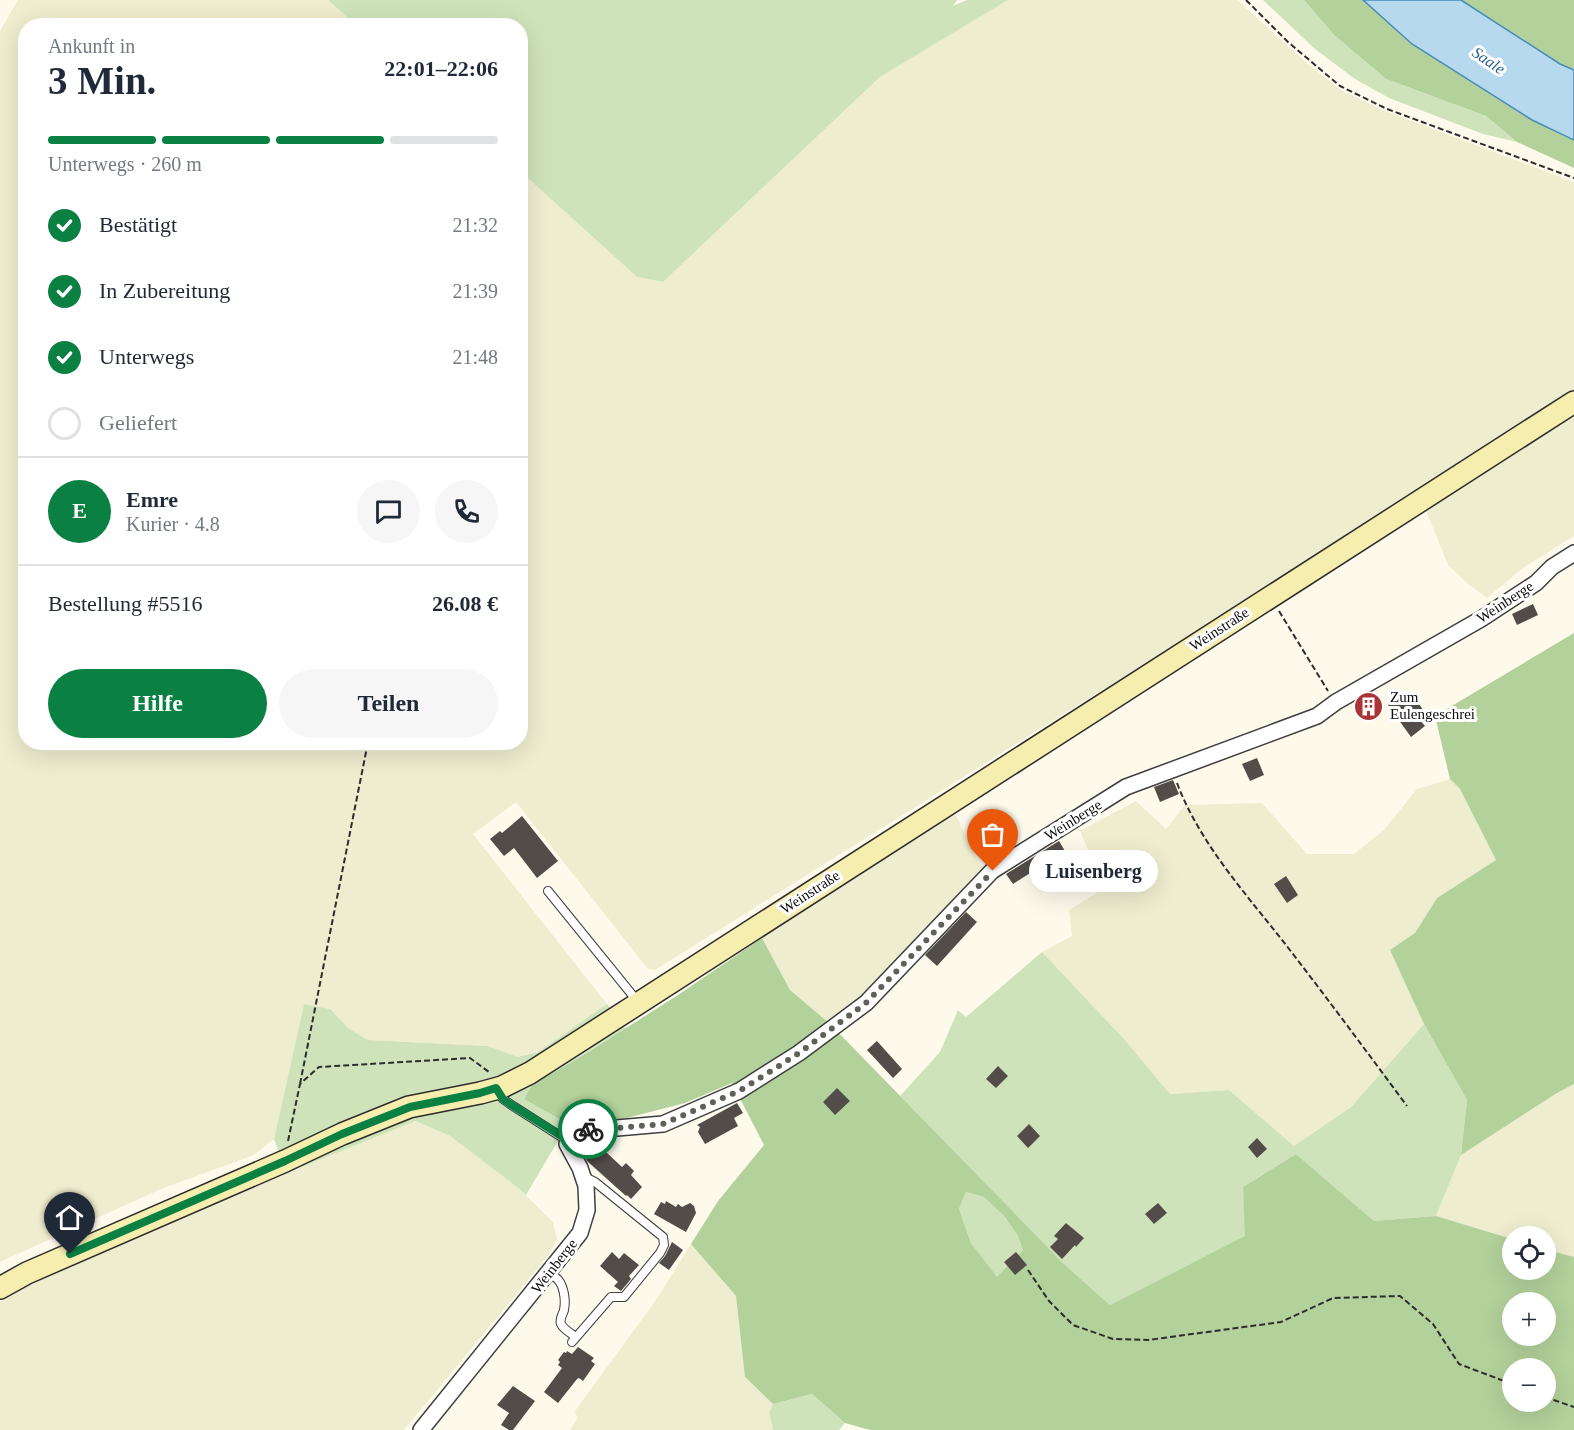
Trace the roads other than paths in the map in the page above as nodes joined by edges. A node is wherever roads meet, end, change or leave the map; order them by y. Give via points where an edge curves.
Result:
1 (1574, 402) edge
2 (1574, 553) edge
3 (548, 891) dead end
4 (639, 1003) junction
5 (499, 1088) junction
6 (568, 1140) junction
7 (583, 1176) junction
8 (555, 1277) dead end
9 (0, 1288) edge
10 (421, 1430) edge

1 - 4 street, Weinstraße
2 - 6 street, Weinberge via 1481,619 1317,716 1126,787 993,871 866,1003 739,1091 663,1124 580,1130
3 - 4 lane
4 - 5 street, Weinstraße via 530,1073
5 - 6 lane via 503,1099
5 - 9 street, Weinstraße via 410,1107 342,1134
6 - 7 street, Weinberge
7 - 8 lane via 663,1237 664,1245 624,1297 611,1297 574,1339 561,1326 563,1288
7 - 10 street, Weinberge via 587,1210 580,1233

